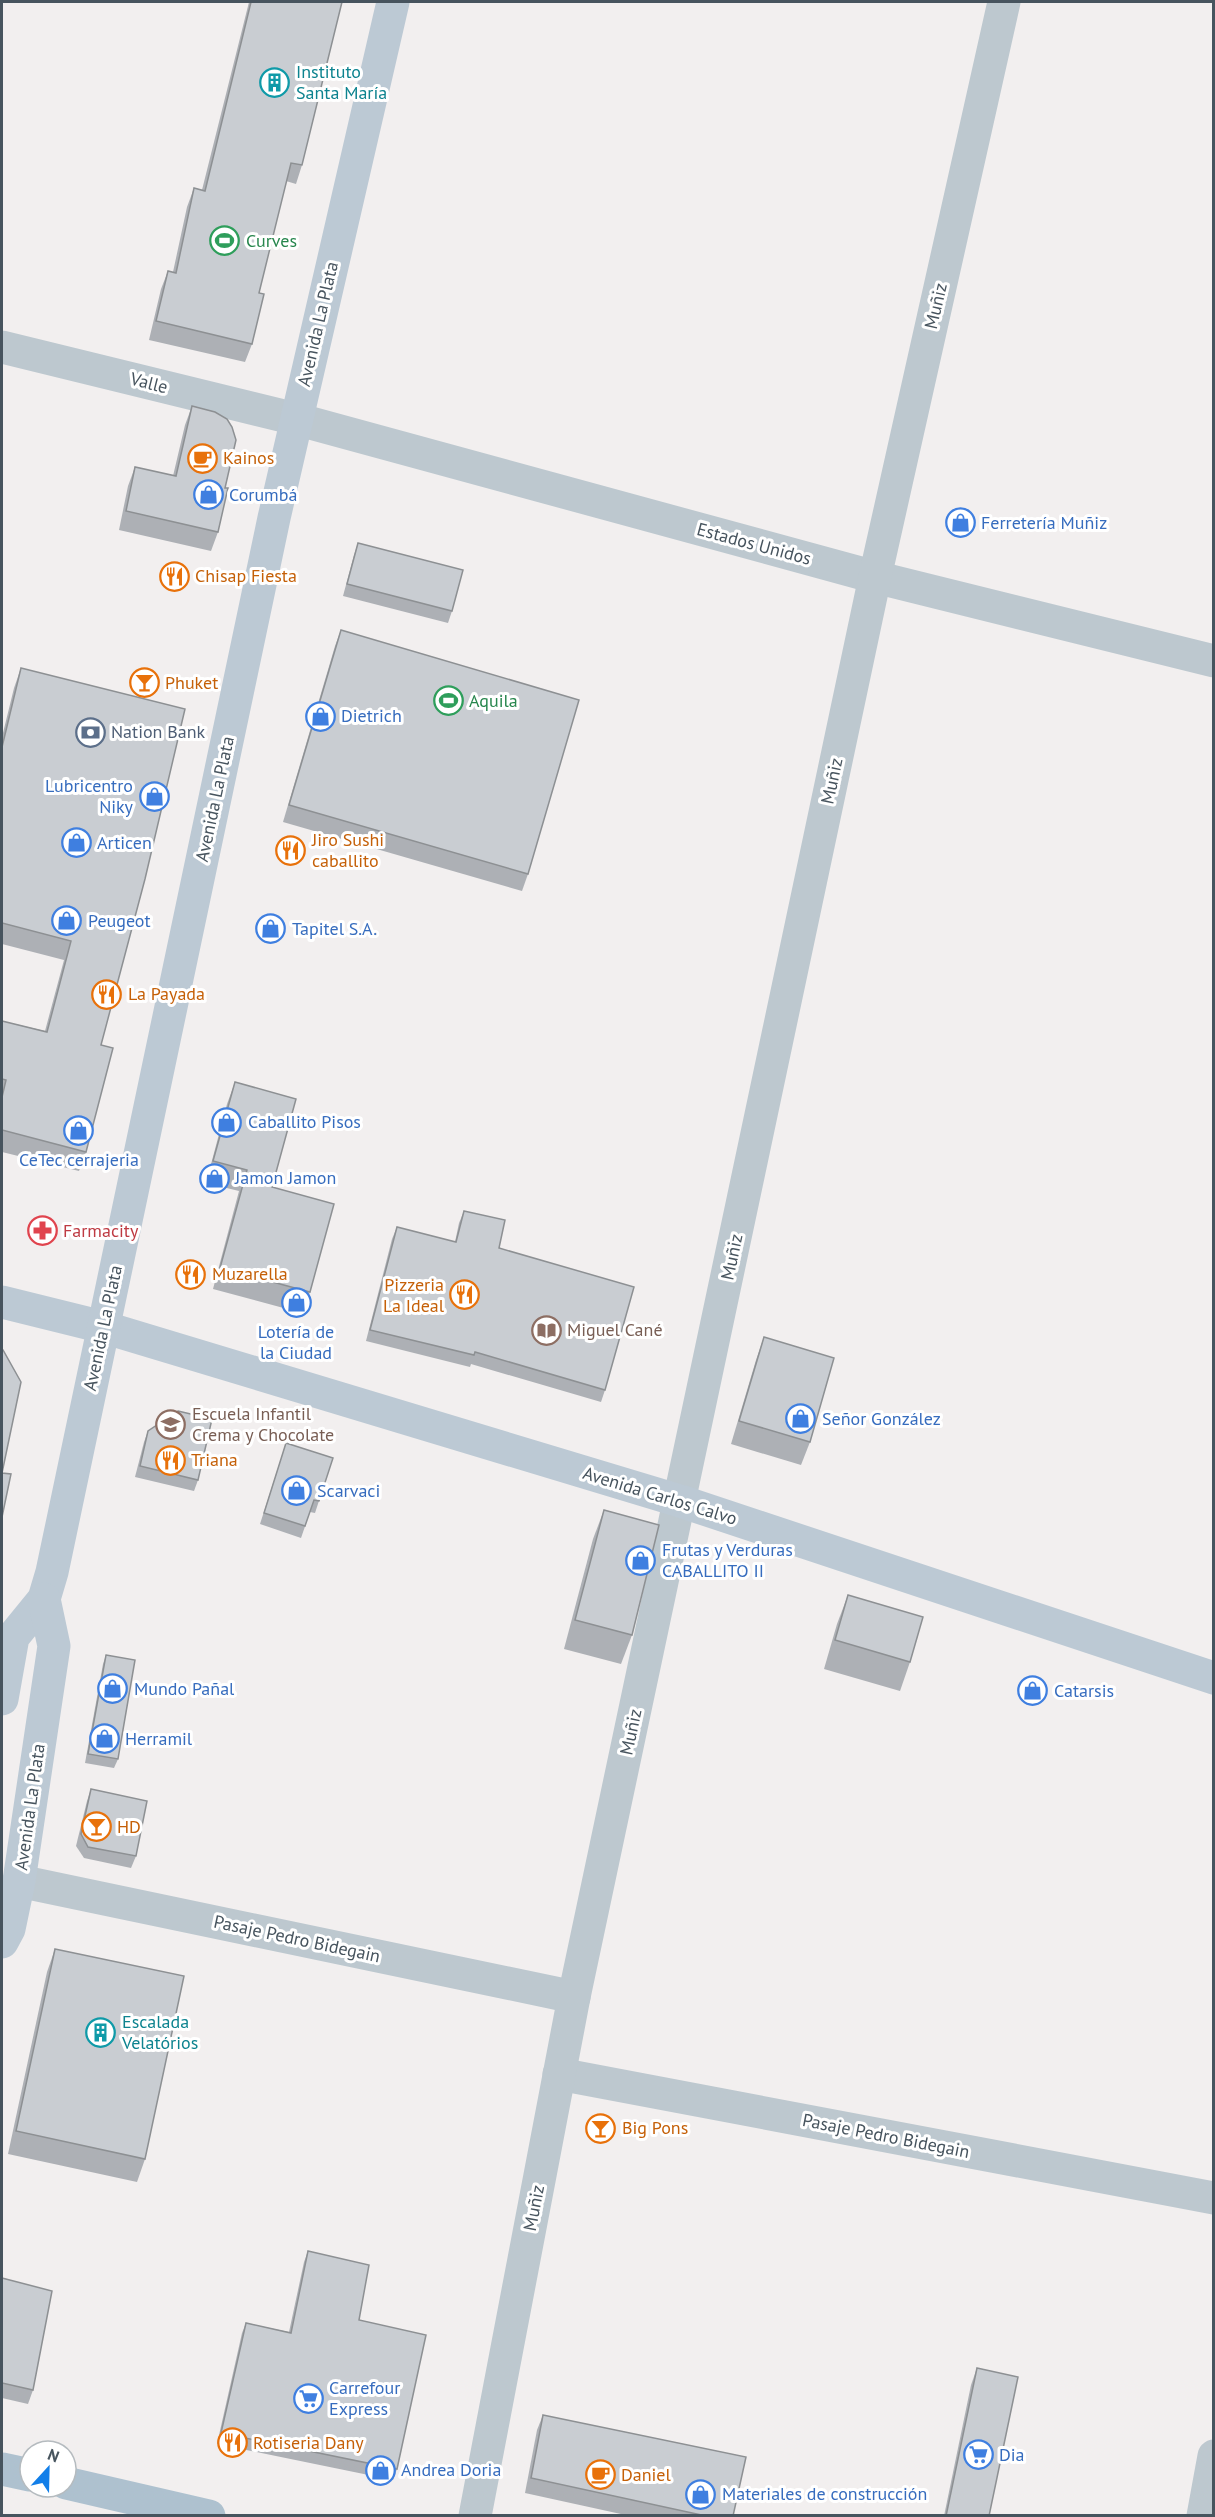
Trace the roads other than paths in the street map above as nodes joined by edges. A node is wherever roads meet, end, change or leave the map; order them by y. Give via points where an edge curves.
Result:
1 (393, 2) edge
2 (1004, 2) edge
3 (2, 347) edge
4 (296, 419) junction
5 (875, 577) junction
6 (1214, 661) edge
7 (2, 1302) edge
8 (103, 1327) junction
9 (680, 1501) junction
10 (44, 1599) junction
11 (1214, 1678) edge
12 (3, 1684) edge
13 (25, 1841) junction
14 (19, 1881) junction
15 (2, 1942) edge
16 (574, 1997) junction
17 (559, 2074) junction
18 (1214, 2198) edge
19 (1214, 2456) edge
20 (2, 2469) edge
21 (18, 2472) edge
22 (78, 2486) edge
23 (209, 2516) edge
24 (475, 2516) edge
25 (1203, 2516) edge

1 - 4 main road, Avenida La Plata
2 - 5 street, Muñiz
3 - 4 street, Valle
4 - 5 street, Estados Unidos
4 - 8 main road, Avenida La Plata
5 - 6 street, Estados Unidos
5 - 9 street, Muñiz
7 - 8 main road, Avenida Carlos Calvo
8 - 9 main road, Avenida Carlos Calvo
8 - 10 main road, Avenida La Plata
9 - 11 main road, Avenida Carlos Calvo
9 - 16 street, Muñiz
10 - 12 main road, Avenida La Plata via 13,1637
10 - 13 main road, Avenida La Plata via 54,1646
12 - 13 main road via 22,1680 28,1695 10,1802
13 - 14 main road, Avenida La Plata
14 - 15 main road, Avenida La Plata via 9,1929
14 - 16 street, Pasaje Pedro Bidegain
16 - 17 street, Muñiz
17 - 18 street, Pasaje Pedro Bidegain
17 - 24 street, Muñiz
19 - 25 street
20 - 21 main road
22 - 23 main road

